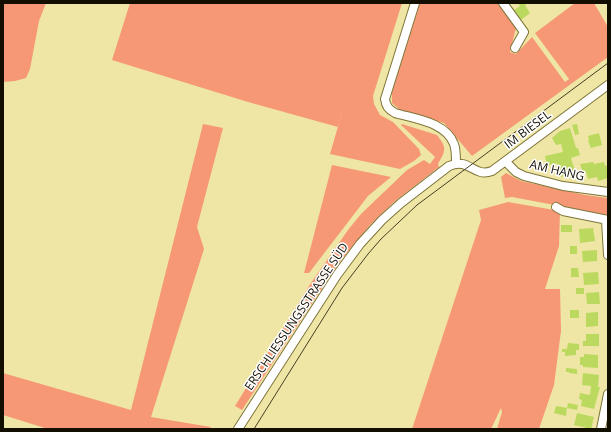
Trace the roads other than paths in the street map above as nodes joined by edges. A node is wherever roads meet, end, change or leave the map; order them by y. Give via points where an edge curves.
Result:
1 (415, 3) edge
2 (502, 3) edge
3 (515, 48) dead end
4 (608, 85) edge
5 (506, 162) junction
6 (456, 163) junction
7 (608, 192) edge
8 (556, 207) dead end
9 (607, 220) edge
10 (608, 254) edge
11 (608, 394) edge
12 (238, 429) edge
13 (601, 429) edge

1 - 6 street via 385,99 386,104 388,109 395,113 437,125 444,130 455,146
2 - 3 street via 524,32
4 - 5 street, IM BIESEL
5 - 6 street, IM BIESEL via 492,171 483,173 463,163
5 - 7 street, AM HANG via 524,176 563,186
6 - 12 street, ERSCHLIESSUNGSSTRASSE SÜD via 444,169 401,203 360,244 337,275
8 - 9 street via 563,211
9 - 10 street
11 - 13 street

